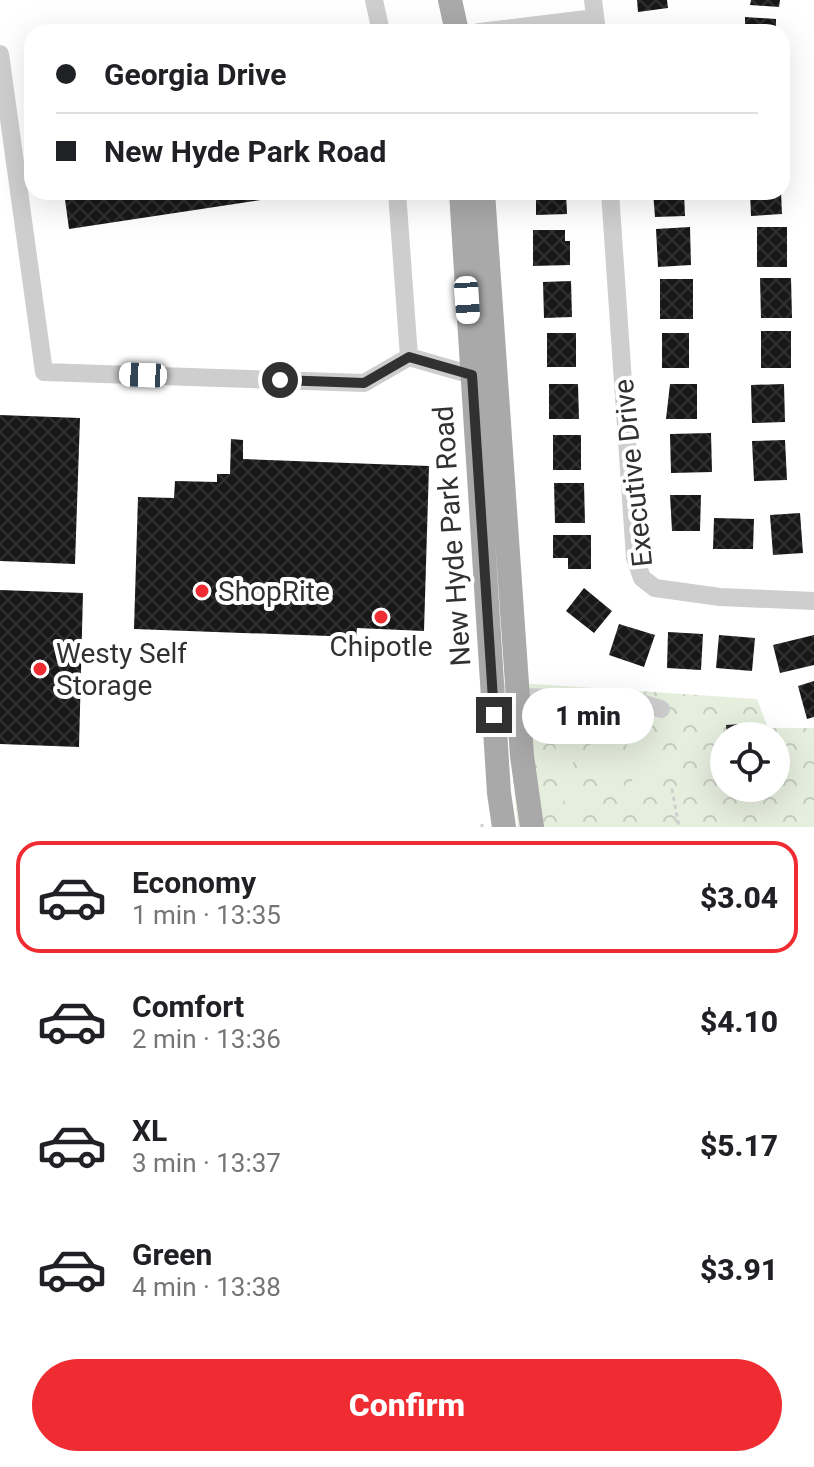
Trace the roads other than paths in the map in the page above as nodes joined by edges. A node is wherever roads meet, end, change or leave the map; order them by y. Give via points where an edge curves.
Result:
1 (374, 0) edge
2 (450, 0) edge
3 (595, 17) edge
4 (379, 24) edge
5 (455, 24) edge
6 (541, 24) edge
7 (1, 66) edge
8 (398, 200) edge
9 (461, 200) edge
10 (484, 200) edge
11 (611, 200) edge
12 (409, 357) junction
13 (472, 375) junction
14 (814, 601) edge
15 (518, 697) junction
16 (661, 709) dead end
17 (489, 826) edge
18 (532, 827) edge

1 - 4 street
2 - 5 main road
3 - 6 street
7 - 12 street via 44,372 364,383
8 - 12 street
9 - 13 main road, New Hyde Park Road
10 - 15 main road, New Hyde Park Road
11 - 14 street, Executive Drive via 635,558 642,578 655,588 720,597
12 - 13 street
13 - 17 main road, New Hyde Park Road via 499,793
15 - 16 street via 632,700
15 - 18 main road, New Hyde Park Road

